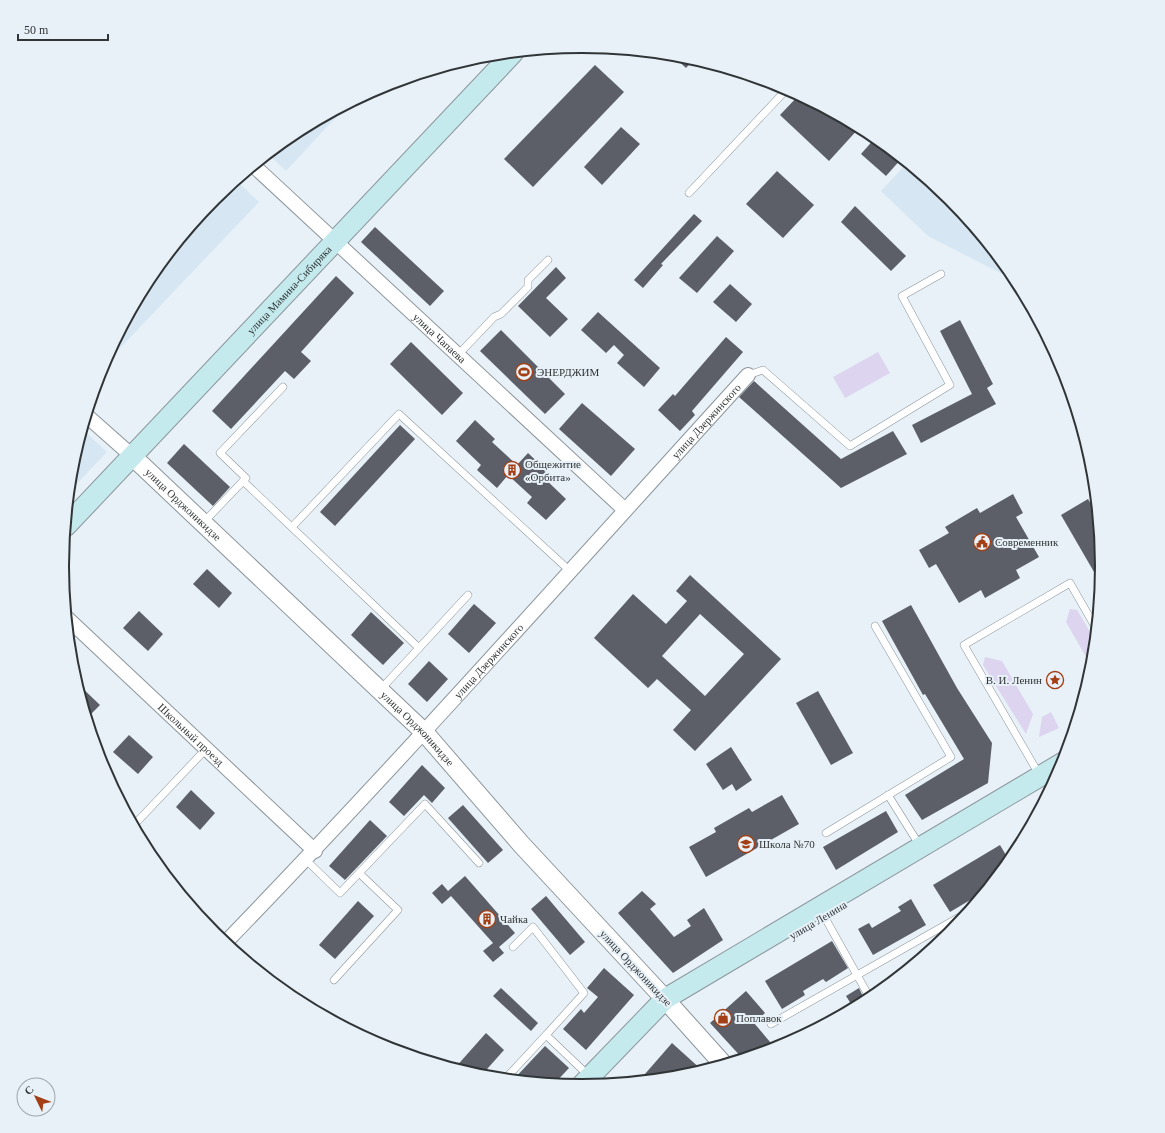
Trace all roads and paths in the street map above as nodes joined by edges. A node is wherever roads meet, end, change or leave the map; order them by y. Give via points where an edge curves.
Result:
1 (508, 58) edge
2 (783, 94) edge
3 (257, 169) edge
4 (689, 193) dead end
5 (334, 241) junction
6 (548, 260) dead end
7 (941, 274) dead end
8 (458, 355) junction
9 (748, 375) joint
10 (283, 387) dead end
11 (91, 419) edge
12 (131, 455) junction
13 (243, 481) junction
14 (625, 510) junction
15 (71, 520) edge
16 (203, 523) junction
17 (292, 527) junction
18 (570, 571) junction
19 (468, 595) dead end
20 (72, 623) edge
21 (1093, 623) edge
22 (875, 626) dead end
23 (419, 648) junction
24 (380, 690) junction
25 (424, 732) junction
26 (206, 749) junction
27 (1055, 767) edge
28 (1044, 774) edge
29 (888, 795) junction
30 (138, 822) edge
31 (826, 833) dead end
32 (923, 851) junction
33 (310, 856) junction
34 (479, 863) dead end
35 (359, 873) junction
36 (822, 911) junction
37 (956, 919) edge
38 (229, 939) edge
39 (513, 947) dead end
40 (857, 975) junction
41 (334, 980) dead end
42 (867, 993) edge
43 (668, 1003) junction
44 (771, 1024) dead end
45 (546, 1035) junction
46 (721, 1061) edge
47 (509, 1075) edge
48 (587, 1080) edge
49 (593, 1080) edge

1 - 5 main road, улица Мамина-Сибиряка
2 - 4 lane
3 - 5 street, улица Чапаева
5 - 8 street, улица Чапаева
5 - 12 main road, улица Мамина-Сибиряка
6 - 8 lane via 528,280 528,287 501,314 494,317
7 - 9 lane via 902,296 950,385 850,446 763,370
8 - 14 street, улица Чапаева
9 - 14 street, улица Дзержинского
10 - 13 lane via 220,453 246,478
11 - 12 street, улица Орджоникидзе
12 - 15 main road, улица Мамина-Сибиряка
12 - 16 street, улица Орджоникидзе
13 - 16 lane
13 - 17 lane
14 - 18 street, улица Дзержинского
16 - 24 street, улица Орджоникидзе
17 - 18 lane via 399,414
17 - 23 lane
18 - 25 street, улица Дзержинского
19 - 23 lane
20 - 26 street, Школьный проезд
21 - 28 lane via 1070,583 964,645
22 - 29 lane via 951,756
23 - 24 lane
24 - 25 street, улица Орджоникидзе
25 - 33 street, улица Дзержинского
25 - 43 street, улица Орджоникидзе via 521,844
26 - 30 lane
26 - 33 street, Школьный проезд
27 - 28 main road, улица Ленина
28 - 32 main road, улица Ленина
29 - 31 lane
29 - 32 lane
32 - 36 main road, улица Ленина
33 - 35 lane via 340,893
33 - 38 street, улица Дзержинского
34 - 35 lane via 425,804
35 - 41 lane via 398,910
36 - 40 lane
36 - 43 main road, улица Ленина
37 - 40 lane
39 - 45 lane via 533,927 584,993
40 - 42 lane
40 - 44 lane
43 - 46 street, улица Орджоникидзе
43 - 49 main road, улица Ленина
45 - 47 lane
45 - 48 lane

